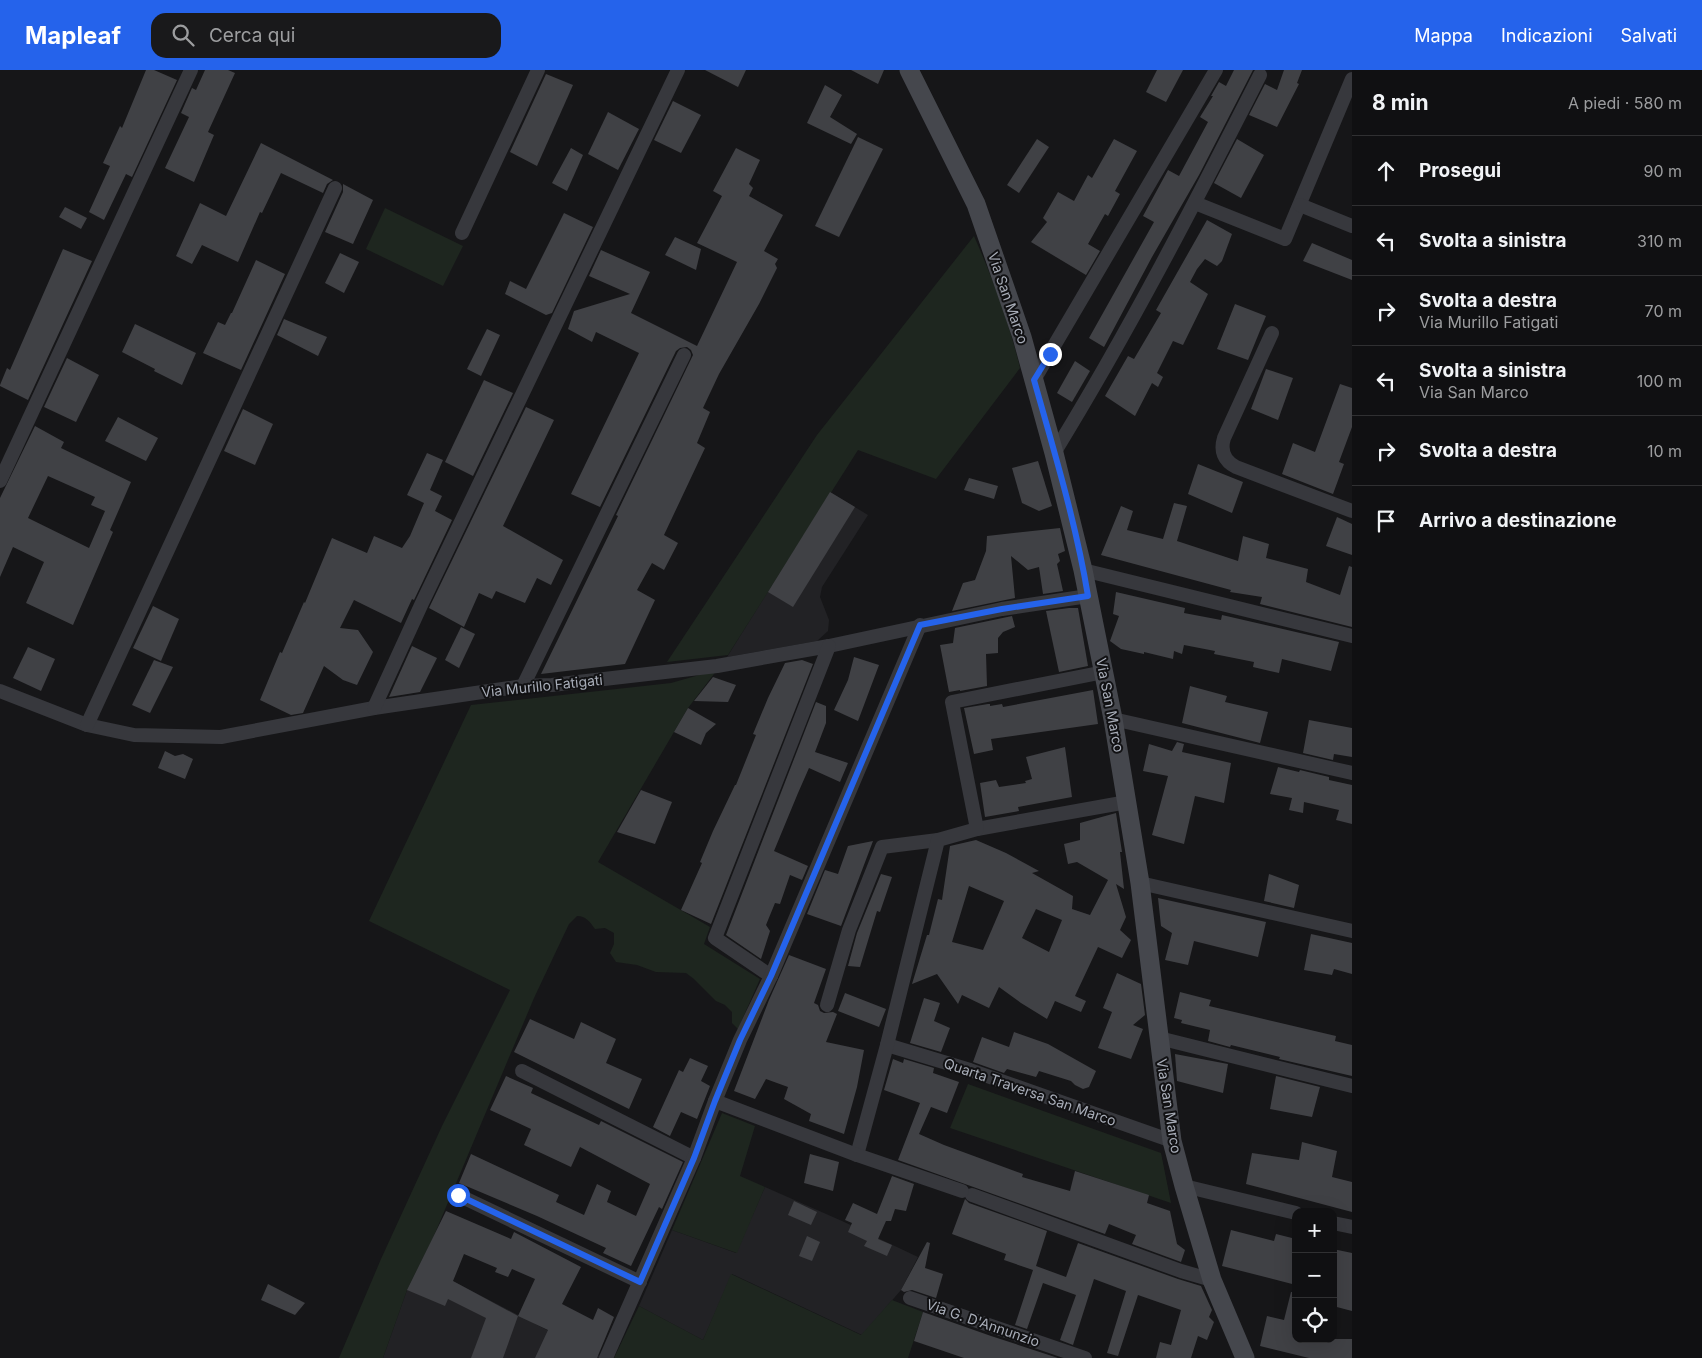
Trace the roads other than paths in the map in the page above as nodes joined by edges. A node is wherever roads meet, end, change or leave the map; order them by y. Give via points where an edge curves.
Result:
1 (190, 70) edge
2 (538, 70) edge
3 (678, 70) edge
4 (909, 70) edge
5 (1216, 70) edge
6 (1260, 75) dead end
7 (1352, 79) edge
8 (335, 188) dead end
9 (1195, 203) junction
10 (1300, 205) junction
11 (1352, 226) edge
12 (462, 233) dead end
13 (1272, 333) dead end
14 (684, 355) dead end
15 (1034, 380) junction
16 (1054, 453) junction
17 (0, 481) edge
18 (1352, 511) edge
19 (1083, 570) junction
20 (1088, 596) junction
21 (920, 625) junction
22 (1352, 636) edge
23 (829, 646) junction
24 (1104, 672) junction
25 (523, 686) junction
26 (0, 691) edge
27 (374, 708) junction
28 (1113, 719) junction
29 (87, 725) junction
30 (1352, 773) edge
31 (1127, 802) junction
32 (977, 829) junction
33 (938, 840) junction
34 (1140, 883) junction
35 (1352, 932) edge
36 (771, 976) junction
37 (827, 1005) dead end
38 (1159, 1038) junction
39 (887, 1045) junction
40 (522, 1071) dead end
41 (1352, 1086) edge
42 (715, 1101) junction
43 (1172, 1140) junction
44 (857, 1155) junction
45 (694, 1158) junction
46 (1184, 1186) junction
47 (458, 1195) dead end
48 (1292, 1213) edge
49 (1337, 1224) edge
50 (1352, 1227) edge
51 (1212, 1280) junction
52 (640, 1282) junction
53 (910, 1298) dead end
54 (606, 1358) edge
55 (1085, 1358) edge
56 (1245, 1358) edge

1 - 17 street
2 - 12 street
3 - 27 street
4 - 15 main road, Via San Marco via 976,204
5 - 15 street
6 - 9 street
7 - 10 street
8 - 29 street
9 - 10 street via 1285,238
9 - 16 street via 1087,400
10 - 11 street
13 - 18 street via 1224,438 1223,455 1236,467
14 - 25 street
15 - 16 main road, Via San Marco
16 - 19 main road, Via San Marco
19 - 20 main road, Via San Marco
19 - 22 street
20 - 21 street, Via Murillo Fatigati
20 - 24 main road, Via San Marco
21 - 23 street, Via Murillo Fatigati
21 - 36 street
23 - 25 street, Via Murillo Fatigati via 716,666
23 - 36 street via 715,938
24 - 28 main road, Via San Marco
24 - 32 street via 952,702
25 - 27 street, Via Murillo Fatigati
26 - 29 street, Via Murillo Fatigati
27 - 29 street, Via Murillo Fatigati via 221,737 134,735
28 - 30 street
28 - 31 main road, Via San Marco
31 - 32 street
31 - 34 main road, Via San Marco
32 - 33 street
33 - 37 street via 882,847 849,930
33 - 39 street
34 - 35 street
34 - 38 main road, Via San Marco
36 - 42 street
38 - 41 street
38 - 43 main road, Via San Marco
39 - 43 street, Quarta Traversa San Marco via 970,1070
39 - 44 street
40 - 45 street
42 - 44 street
42 - 45 street
43 - 46 main road, Via San Marco
44 - 51 street
45 - 52 street
46 - 48 street
46 - 51 main road, Via San Marco
47 - 52 street
49 - 50 street
51 - 56 main road, Via San Marco
52 - 54 street
53 - 55 street, Via G. D'Annunzio

